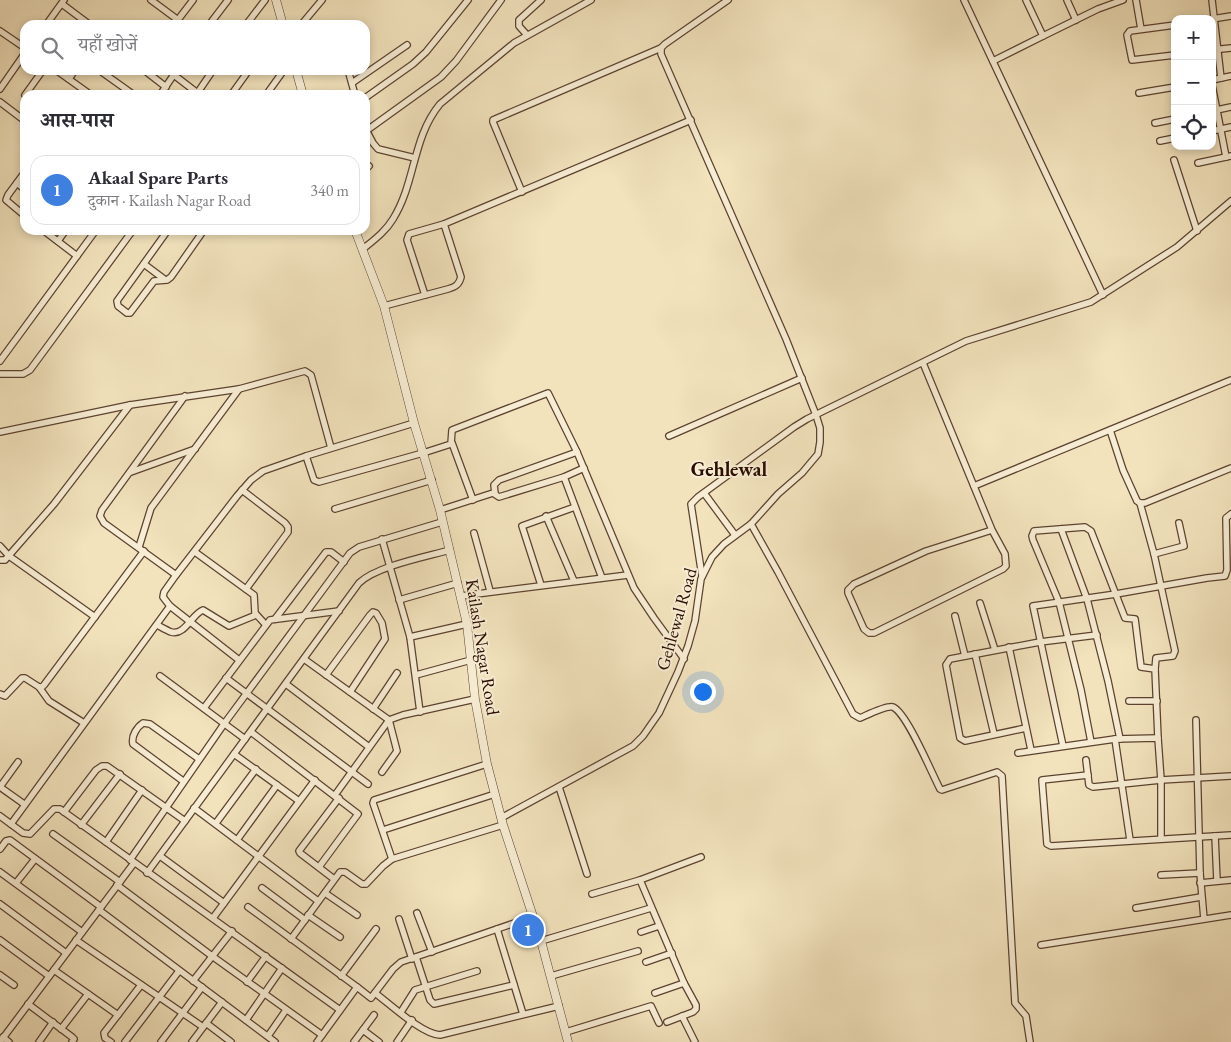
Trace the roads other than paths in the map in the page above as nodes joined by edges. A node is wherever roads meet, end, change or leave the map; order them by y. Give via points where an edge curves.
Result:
1 (151, 0) edge
2 (192, 0) edge
3 (228, 0) edge
4 (265, 0) edge
5 (276, 0) edge
6 (322, 0) edge
7 (468, 0) edge
8 (501, 0) edge
9 (542, 0) edge
10 (591, 0) edge
11 (728, 0) edge
12 (964, 0) edge
13 (1026, 0) edge
14 (1067, 0) edge
15 (1122, 0) edge
16 (1136, 0) edge
17 (1212, 0) edge
18 (63, 2) edge
19 (1214, 15) edge
20 (1231, 16) edge
21 (1216, 19) edge
22 (50, 20) edge
23 (84, 20) edge
24 (173, 20) edge
25 (178, 20) edge
26 (213, 20) edge
27 (250, 20) edge
28 (282, 20) edge
29 (305, 20) edge
30 (1076, 20) junction
31 (1171, 25) edge
32 (1141, 29) junction
33 (0, 31) edge
34 (527, 35) junction
35 (1043, 36) junction
36 (20, 45) edge
37 (407, 45) dead end
38 (661, 48) junction
39 (1231, 48) edge
40 (1216, 50) edge
41 (1171, 55) edge
42 (1216, 55) edge
43 (20, 60) edge
44 (994, 62) junction
45 (370, 71) edge
46 (39, 75) edge
47 (63, 75) edge
48 (71, 75) edge
49 (106, 75) edge
50 (150, 75) edge
51 (174, 75) edge
52 (179, 75) edge
53 (210, 75) edge
54 (245, 75) edge
55 (280, 75) edge
56 (297, 75) edge
57 (350, 75) edge
58 (364, 75) edge
59 (1231, 76) edge
60 (1221, 78) junction
61 (68, 79) junction
62 (1216, 79) edge
63 (352, 83) junction
64 (166, 87) junction
65 (0, 88) edge
66 (1171, 88) edge
67 (29, 90) edge
68 (80, 90) edge
69 (127, 90) edge
70 (164, 90) edge
71 (193, 90) edge
72 (200, 90) edge
73 (235, 90) edge
74 (270, 90) edge
75 (302, 90) edge
76 (354, 90) edge
77 (1139, 93) dead end
78 (370, 94) edge
79 (0, 102) edge
80 (1231, 107) edge
81 (1216, 110) edge
82 (1216, 113) edge
83 (20, 117) edge
84 (691, 120) junction
85 (1171, 120) edge
86 (1155, 124) dead end
87 (370, 126) edge
88 (1231, 127) edge
89 (1222, 129) junction
90 (1216, 130) edge
91 (370, 137) edge
92 (1171, 139) edge
93 (1160, 141) dead end
94 (1229, 156) edge
95 (415, 158) junction
96 (1174, 160) dead end
97 (1198, 163) dead end
98 (20, 179) edge
99 (16, 184) junction
100 (20, 187) edge
101 (522, 192) junction
102 (1231, 202) edge
103 (20, 212) edge
104 (444, 224) junction
105 (1197, 231) junction
106 (50, 235) edge
107 (62, 235) edge
108 (92, 235) edge
109 (129, 235) edge
110 (164, 235) edge
111 (200, 235) edge
112 (357, 235) edge
113 (58, 241) junction
114 (363, 249) junction
115 (77, 256) junction
116 (144, 264) junction
117 (164, 280) junction
118 (426, 295) junction
119 (1103, 295) junction
120 (384, 306) junction
121 (0, 361) edge
122 (923, 363) junction
123 (0, 374) edge
124 (802, 378) junction
125 (1231, 380) edge
126 (239, 389) junction
127 (185, 396) junction
128 (130, 405) junction
129 (816, 415) junction
130 (414, 423) junction
131 (1110, 430) junction
132 (0, 432) edge
133 (669, 436) dead end
134 (452, 442) junction
135 (331, 448) junction
136 (195, 450) junction
137 (577, 452) junction
138 (423, 453) junction
139 (306, 456) junction
140 (584, 468) junction
141 (1231, 468) edge
142 (129, 473) junction
143 (564, 476) junction
144 (432, 480) junction
145 (974, 486) junction
146 (242, 490) junction
147 (495, 493) junction
148 (704, 493) junction
149 (473, 500) junction
150 (1140, 503) junction
151 (575, 506) junction
152 (335, 509) dead end
153 (440, 510) junction
154 (1231, 514) edge
155 (546, 516) junction
156 (442, 522) junction
157 (1179, 523) dead end
158 (751, 524) junction
159 (1061, 529) junction
160 (992, 530) junction
161 (474, 533) dead end
162 (735, 535) junction
163 (382, 539) junction
164 (0, 546) edge
165 (139, 547) junction
166 (450, 550) junction
167 (144, 552) junction
168 (195, 552) junction
169 (1154, 554) junction
170 (9, 556) junction
171 (0, 560) edge
172 (344, 562) junction
173 (389, 567) junction
174 (176, 575) junction
175 (628, 575) junction
176 (702, 576) junction
177 (602, 578) junction
178 (574, 581) junction
179 (458, 583) junction
180 (541, 585) junction
181 (1162, 586) junction
182 (246, 589) junction
183 (490, 591) junction
184 (1116, 594) junction
185 (461, 596) junction
186 (1087, 599) junction
187 (399, 600) junction
188 (1059, 602) junction
189 (980, 603) dead end
190 (170, 606) junction
191 (339, 610) junction
192 (256, 615) junction
193 (955, 616) dead end
194 (95, 617) junction
195 (302, 617) junction
196 (275, 619) junction
197 (190, 622) junction
198 (266, 624) junction
199 (467, 624) junction
200 (157, 625) junction
201 (1097, 635) junction
202 (410, 637) junction
203 (1068, 638) junction
204 (1040, 642) junction
205 (1009, 647) junction
206 (994, 650) junction
207 (975, 654) junction
208 (965, 656) junction
209 (304, 659) junction
210 (684, 659) junction
211 (239, 660) junction
212 (471, 660) junction
213 (1155, 669) junction
214 (397, 673) dead end
215 (326, 675) junction
216 (416, 675) junction
217 (160, 676) dead end
218 (226, 678) junction
219 (286, 684) junction
220 (39, 687) junction
221 (350, 692) junction
222 (247, 694) junction
223 (2, 695) edge
224 (475, 698) junction
225 (1129, 701) dead end
226 (0, 702) edge
227 (1156, 702) junction
228 (204, 708) junction
229 (268, 709) junction
230 (373, 709) junction
231 (420, 712) junction
232 (388, 720) junction
233 (1196, 720) dead end
234 (84, 723) junction
235 (224, 724) junction
236 (1026, 728) junction
237 (250, 732) junction
238 (994, 734) junction
239 (1158, 738) junction
240 (245, 739) junction
241 (1117, 739) junction
242 (1091, 742) junction
243 (1062, 746) junction
244 (369, 747) junction
245 (1031, 750) junction
246 (1018, 753) dead end
247 (234, 754) junction
248 (199, 759) junction
249 (1086, 760) dead end
250 (18, 762) dead end
251 (487, 764) junction
252 (256, 769) junction
253 (352, 771) junction
254 (382, 772) dead end
255 (120, 774) junction
256 (1088, 775) junction
257 (1231, 776) edge
258 (1198, 778) junction
259 (315, 780) junction
260 (1161, 780) junction
261 (183, 781) junction
262 (368, 784) dead end
263 (1122, 784) junction
264 (276, 785) junction
265 (0, 787) edge
266 (559, 787) junction
267 (142, 790) junction
268 (495, 794) junction
269 (337, 797) junction
270 (299, 802) junction
271 (24, 804) junction
272 (166, 807) junction
273 (194, 808) junction
274 (64, 812) junction
275 (0, 816) edge
276 (184, 821) junction
277 (502, 822) junction
278 (11, 824) junction
279 (216, 824) junction
280 (82, 825) junction
281 (383, 830) junction
282 (53, 834) dead end
283 (1231, 835) edge
284 (1198, 836) junction
285 (1215, 836) junction
286 (1161, 838) junction
287 (237, 840) junction
288 (1130, 840) junction
289 (106, 842) junction
290 (0, 848) edge
291 (160, 856) junction
292 (260, 856) junction
293 (701, 857) dead end
294 (35, 858) junction
295 (392, 859) junction
296 (132, 862) junction
297 (320, 867) junction
298 (0, 872) edge
299 (148, 873) junction
300 (1200, 873) junction
301 (587, 874) dead end
302 (1161, 875) dead end
303 (334, 878) junction
304 (640, 880) junction
305 (1231, 880) edge
306 (1217, 881) junction
307 (16, 883) junction
308 (1200, 883) junction
309 (119, 884) junction
310 (262, 888) dead end
311 (324, 893) junction
312 (592, 894) dead end
313 (1201, 897) junction
314 (318, 901) junction
315 (0, 904) edge
316 (224, 904) junction
317 (248, 907) dead end
318 (100, 908) junction
319 (651, 908) junction
320 (1136, 908) dead end
321 (417, 913) dead end
322 (357, 915) dead end
323 (1231, 915) edge
324 (306, 917) junction
325 (532, 917) junction
326 (213, 918) junction
327 (399, 919) dead end
328 (1204, 919) junction
329 (660, 926) junction
330 (376, 929) dead end
331 (497, 929) junction
332 (232, 931) junction
333 (82, 932) junction
334 (641, 932) dead end
335 (340, 938) dead end
336 (291, 939) junction
337 (0, 940) edge
338 (76, 940) junction
339 (541, 941) junction
340 (1041, 944) dead end
341 (638, 951) dead end
342 (432, 952) junction
343 (66, 953) junction
344 (672, 953) junction
345 (212, 956) junction
346 (266, 956) junction
347 (414, 958) junction
348 (646, 962) dead end
349 (282, 968) junction
350 (54, 970) junction
351 (477, 970) dead end
352 (179, 971) junction
353 (0, 975) edge
354 (49, 976) junction
355 (342, 976) junction
356 (551, 976) junction
357 (193, 981) junction
358 (247, 982) junction
359 (684, 983) junction
360 (14, 985) dead end
361 (141, 985) junction
362 (514, 985) junction
363 (426, 986) junction
364 (202, 987) junction
365 (357, 988) junction
366 (375, 993) junction
367 (656, 993) dead end
368 (88, 994) junction
369 (264, 994) junction
370 (160, 997) junction
371 (222, 1002) junction
372 (28, 1004) junction
373 (559, 1006) junction
374 (286, 1010) junction
375 (340, 1010) junction
376 (401, 1012) junction
377 (182, 1013) junction
378 (374, 1014) dead end
379 (523, 1014) junction
380 (118, 1016) junction
381 (682, 1016) junction
382 (246, 1020) junction
383 (412, 1020) junction
384 (53, 1022) junction
385 (667, 1022) dead end
386 (659, 1023) dead end
387 (204, 1025) junction
388 (61, 1029) junction
389 (363, 1030) junction
390 (566, 1032) junction
391 (439, 1034) junction
392 (322, 1035) junction
393 (268, 1036) junction
394 (2, 1040) edge
395 (194, 1041) edge
396 (9, 1042) edge
397 (39, 1042) edge
398 (72, 1042) edge
399 (111, 1042) edge
400 (126, 1042) edge
401 (161, 1042) edge
402 (231, 1042) edge
403 (275, 1042) edge
404 (317, 1042) edge
405 (354, 1042) edge
406 (379, 1042) edge
407 (397, 1042) edge
408 (434, 1042) edge
409 (568, 1042) edge
410 (695, 1042) edge
411 (1030, 1042) edge

1 - 24 street
2 - 25 street
3 - 26 street
4 - 27 street
5 - 28 street
6 - 29 street
7 - 78 street via 426,52
8 - 87 street via 441,77
9 - 34 street via 519,20 519,26
10 - 34 street
11 - 38 street
12 - 44 street
13 - 35 street
14 - 30 street
15 - 30 street
16 - 32 street
17 - 19 street
18 - 22 street
18 - 23 street
20 - 21 street
30 - 35 street
31 - 32 street
32 - 41 street via 1127,34 1132,60
33 - 36 street
34 - 95 street via 440,104 425,127
35 - 44 street
37 - 45 street
38 - 84 street, Gehlewal Road
38 - 101 street via 492,122
39 - 40 street
42 - 60 street
43 - 65 street
44 - 119 street
46 - 67 street
47 - 61 street
48 - 61 street
49 - 69 street
50 - 64 street
51 - 64 street
52 - 71 street
53 - 72 street
54 - 73 street
55 - 74 street
56 - 75 street
57 - 63 street
58 - 63 street
59 - 60 street
60 - 62 street
61 - 68 street
63 - 76 street
64 - 70 street
66 - 77 street
79 - 83 street
80 - 81 street
82 - 89 street
84 - 101 street
84 - 124 street, Gehlewal Road
85 - 86 street
88 - 89 street
89 - 90 street
89 - 94 street
91 - 95 street via 378,149
92 - 93 street
94 - 97 street
95 - 114 street via 394,218
96 - 105 street
98 - 99 street
99 - 100 street
99 - 103 street via 6,200
101 - 104 street
102 - 105 street
104 - 118 street via 460,282 457,286
104 - 118 street via 409,234 407,238
105 - 119 street
106 - 113 street
107 - 113 street
108 - 115 street
109 - 123 street via 30,370 23,374
110 - 116 street
111 - 117 street via 171,277
112 - 114 street, Kailash Nagar Road
113 - 115 street
114 - 120 street, Kailash Nagar Road
115 - 121 street
116 - 117 street
116 - 117 street via 117,301 118,306 130,313 154,281
118 - 120 street
119 - 122 street via 1091,302 966,341
120 - 130 street, Kailash Nagar Road
122 - 129 street
122 - 145 street
124 - 129 street, Gehlewal Road
124 - 133 street
125 - 131 street
126 - 127 street
126 - 135 street via 308,372
126 - 136 street
127 - 128 street
127 - 142 street
128 - 132 street
128 - 170 street via 54,504
129 - 148 street via 794,427
129 - 158 street, Gehlewal Road via 820,428 818,454
130 - 135 street
130 - 138 street, Kailash Nagar Road
131 - 145 street
131 - 150 street via 1123,470
134 - 137 street via 452,430 548,394
134 - 138 street
134 - 149 street
135 - 139 street
136 - 142 street
136 - 165 street via 151,508
137 - 140 street
137 - 147 street via 499,480 494,484
138 - 139 street via 319,482 314,480
138 - 144 street, Kailash Nagar Road
139 - 146 street via 263,471
140 - 143 street
140 - 175 street
141 - 150 street
142 - 165 street via 100,516 104,523
143 - 147 street via 501,497
143 - 151 street
144 - 152 street
144 - 153 street, Kailash Nagar Road
145 - 160 street
146 - 168 street
146 - 182 street via 288,527 288,532
147 - 149 street
148 - 162 street
148 - 176 street via 691,504
149 - 153 street
150 - 169 street
151 - 155 street
151 - 177 street
153 - 156 street, Kailash Nagar Road
154 - 181 street via 1226,518 1225,576
155 - 178 street
155 - 180 street via 524,524 522,528
156 - 163 street
156 - 166 street, Kailash Nagar Road
157 - 169 street via 1184,546
158 - 162 street, Gehlewal Road
158 - 411 street via 853,714 860,718 888,707 898,711 942,790 997,772 1002,776 1016,1003 1026,1016
159 - 184 street via 1089,529
159 - 186 street
159 - 188 street via 1034,531 1032,536
160 - 160 street via 1005,554 1006,566 1003,569 874,633 864,629 848,593 854,584 926,550
161 - 183 street
162 - 176 street, Gehlewal Road via 717,550
163 - 172 street via 354,550
163 - 173 street
164 - 170 street
165 - 167 street
166 - 173 street
166 - 179 street, Kailash Nagar Road
167 - 174 street
167 - 194 street
168 - 174 street
168 - 182 street
169 - 181 street
170 - 171 street
170 - 194 street
172 - 195 street
172 - 196 street via 326,552
173 - 187 street
173 - 191 street via 366,577
174 - 190 street via 163,597
175 - 177 street
175 - 210 street via 644,604
176 - 210 street, Gehlewal Road
177 - 178 street
178 - 180 street
179 - 185 street, Kailash Nagar Road
179 - 187 street
180 - 183 street
181 - 184 street
181 - 213 street via 1175,654 1156,658
182 - 192 street via 256,598
183 - 185 street
184 - 186 street
184 - 213 street via 1125,619 1135,621 1142,667
185 - 199 street, Kailash Nagar Road
186 - 188 street
186 - 201 street
187 - 202 street
188 - 203 street
188 - 204 street via 1033,606
189 - 206 street
190 - 197 street
190 - 200 street
191 - 195 street
191 - 209 street
192 - 197 street via 229,626 203,610
192 - 198 street
193 - 208 street
194 - 220 street
195 - 196 street
195 - 222 street
196 - 198 street
197 - 200 street via 175,632
197 - 211 street
198 - 211 street
199 - 202 street
199 - 212 street, Kailash Nagar Road
200 - 234 street
201 - 203 street
201 - 241 street
202 - 216 street
203 - 204 street
203 - 242 street
204 - 205 street
204 - 243 street
205 - 206 street
205 - 236 street
206 - 207 street
207 - 208 street
207 - 238 street
208 - 238 street via 950,659 946,665 960,738 965,741
209 - 215 street
209 - 219 street
210 - 266 street, Gehlewal Road via 667,699 643,736 633,746
211 - 218 street
212 - 216 street
212 - 224 street, Kailash Nagar Road
213 - 227 street
214 - 230 street
215 - 221 street
215 - 221 street via 370,615 376,613 385,639
216 - 231 street
217 - 228 street
218 - 222 street
218 - 228 street
219 - 229 street
219 - 244 street
220 - 223 street via 22,678
220 - 234 street via 49,701
221 - 230 street
222 - 229 street
222 - 235 street
223 - 226 street
224 - 231 street
224 - 251 street, Kailash Nagar Road
225 - 227 street
227 - 239 street
228 - 235 street
229 - 237 street
229 - 253 street
230 - 232 street
231 - 232 street
232 - 244 street
232 - 254 street via 397,751
233 - 258 street
234 - 271 street
235 - 240 street
235 - 248 street
236 - 238 street
236 - 245 street
237 - 240 street
237 - 259 street
239 - 241 street
239 - 260 street
240 - 247 street
241 - 242 street
241 - 263 street
242 - 243 street
243 - 245 street
244 - 253 street
245 - 246 street
247 - 252 street
247 - 273 street
248 - 261 street
248 - 261 street via 150,724 140,725 133,736 133,744
249 - 256 street
250 - 265 street
251 - 268 street, Kailash Nagar Road
251 - 281 street via 374,800
252 - 264 street
252 - 279 street
253 - 262 street
253 - 269 street
255 - 267 street
255 - 274 street via 107,766 96,770
255 - 280 street
256 - 263 street via 1091,787
256 - 288 street via 1042,780 1047,844
257 - 258 street
258 - 260 street
258 - 284 street
259 - 269 street
259 - 270 street
260 - 263 street
260 - 286 street
261 - 272 street
263 - 288 street
264 - 270 street
264 - 287 street
265 - 271 street
266 - 277 street, Gehlewal Road
266 - 301 street
267 - 272 street
267 - 289 street
268 - 277 street, Kailash Nagar Road
268 - 281 street
269 - 297 street via 300,849 300,853
269 - 297 street via 358,814
270 - 292 street
271 - 278 street
272 - 276 street
272 - 296 street
273 - 276 street
273 - 279 street
274 - 278 street via 58,808 54,810 30,834
274 - 280 street
275 - 278 street
276 - 291 street
277 - 295 street, Gehlewal Road
277 - 325 street, Kailash Nagar Road
279 - 287 street
280 - 289 street
281 - 295 street
282 - 309 street
283 - 285 street
284 - 285 street
284 - 286 street
284 - 300 street
285 - 306 street
286 - 288 street
287 - 292 street
289 - 296 street
290 - 294 street via 10,840
291 - 299 street
291 - 316 street
292 - 314 street
292 - 316 street
293 - 304 street
294 - 307 street
294 - 318 street
295 - 303 street via 366,884 342,871
296 - 299 street
296 - 309 street
297 - 303 street
298 - 307 street
299 - 326 street
300 - 302 street
300 - 308 street
303 - 311 street
304 - 312 street
304 - 319 street
305 - 306 street
306 - 308 street
307 - 333 street
308 - 313 street
309 - 318 street
309 - 345 street
310 - 324 street
311 - 314 street
311 - 322 street
313 - 320 street
313 - 328 street
314 - 324 street
315 - 343 street
316 - 326 street
317 - 336 street
318 - 333 street
318 - 352 street
319 - 329 street
319 - 339 street
321 - 342 street
323 - 328 street
324 - 335 street
324 - 336 street
325 - 331 street
325 - 339 street, Kailash Nagar Road
326 - 332 street
327 - 347 street
328 - 340 street
329 - 334 street
329 - 344 street
330 - 355 street
331 - 342 street
331 - 362 street
332 - 345 street
332 - 346 street
333 - 338 street
336 - 355 street
337 - 354 street
338 - 343 street
338 - 361 street
339 - 356 street, Kailash Nagar Road
341 - 356 street
342 - 347 street
343 - 350 street
344 - 348 street
344 - 359 street
345 - 357 street
345 - 358 street
346 - 349 street
346 - 358 street
347 - 363 street
347 - 366 street via 397,965
349 - 369 street
349 - 375 street
350 - 354 street
350 - 368 street
351 - 363 street
352 - 357 street
352 - 370 street
353 - 360 street
354 - 372 street
355 - 365 street
356 - 373 street, Kailash Nagar Road
357 - 364 street
358 - 369 street
359 - 367 street
359 - 381 street via 696,1009
361 - 370 street
361 - 380 street
362 - 363 street via 434,1004
362 - 379 street
363 - 376 street via 412,992
364 - 371 street
364 - 377 street
365 - 366 street via 370,997
365 - 375 street
366 - 376 street
368 - 380 street
368 - 388 street
369 - 374 street
369 - 382 street
370 - 377 street
370 - 400 street
371 - 382 street
371 - 387 street
372 - 384 street
372 - 394 street
373 - 379 street
373 - 390 street, Kailash Nagar Road
374 - 392 street
374 - 393 street
375 - 392 street
376 - 383 street
377 - 387 street
377 - 401 street
378 - 389 street
379 - 391 street
380 - 399 street via 104,1033
381 - 385 street
381 - 410 street
382 - 393 street
383 - 391 street via 428,1032
383 - 407 street
384 - 388 street
384 - 397 street
386 - 390 street via 650,1006
387 - 395 street
387 - 402 street
388 - 398 street via 74,1039
389 - 405 street
389 - 406 street
390 - 409 street, Kailash Nagar Road
391 - 408 street
392 - 404 street
393 - 403 street
394 - 396 street

